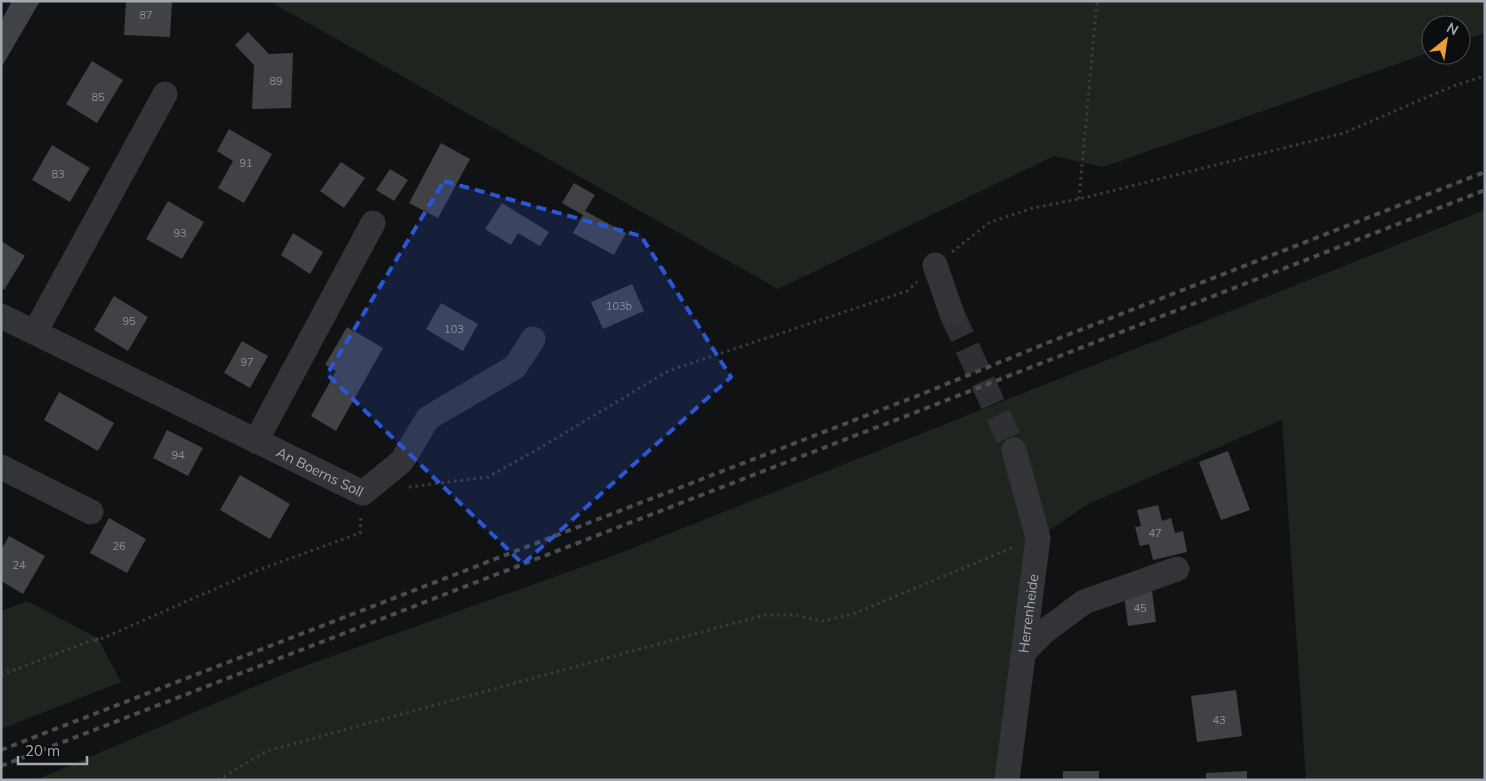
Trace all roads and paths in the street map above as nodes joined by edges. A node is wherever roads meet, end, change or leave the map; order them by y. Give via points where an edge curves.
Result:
1 (1097, 1) edge
2 (1485, 76) edge
3 (165, 94) dead end
4 (1079, 199) junction
5 (373, 223) dead end
6 (935, 265) junction
7 (952, 314) tunnel mouth
8 (1, 316) edge
9 (35, 332) junction
10 (533, 339) dead end
11 (256, 440) junction
12 (1014, 450) tunnel mouth
13 (1, 467) edge
14 (402, 488) dead end
15 (363, 493) junction
16 (91, 512) dead end
17 (1038, 538) junction
18 (1178, 570) dead end
19 (1023, 653) junction
20 (1, 675) edge
21 (218, 780) edge
22 (1007, 780) edge

1 - 4 path
2 - 4 path via 1453,86 1344,133
3 - 9 street
4 - 6 path via 1033,208 990,222
5 - 11 street
6 - 7 street
6 - 14 path via 907,290 668,371 488,477
8 - 9 street, An Boerns Soll
9 - 11 street, An Boerns Soll
10 - 15 street, An Boerns Soll via 515,367 428,418 402,461
11 - 15 street, An Boerns Soll
12 - 17 street, Herrenheide
13 - 16 street
15 - 20 path via 360,532 256,571 94,642 98,638
17 - 19 street, Herrenheide
17 - 21 path via 853,614 823,621 793,615 764,615 267,751
18 - 19 street via 1084,602 1045,631
19 - 22 street, Herrenheide

